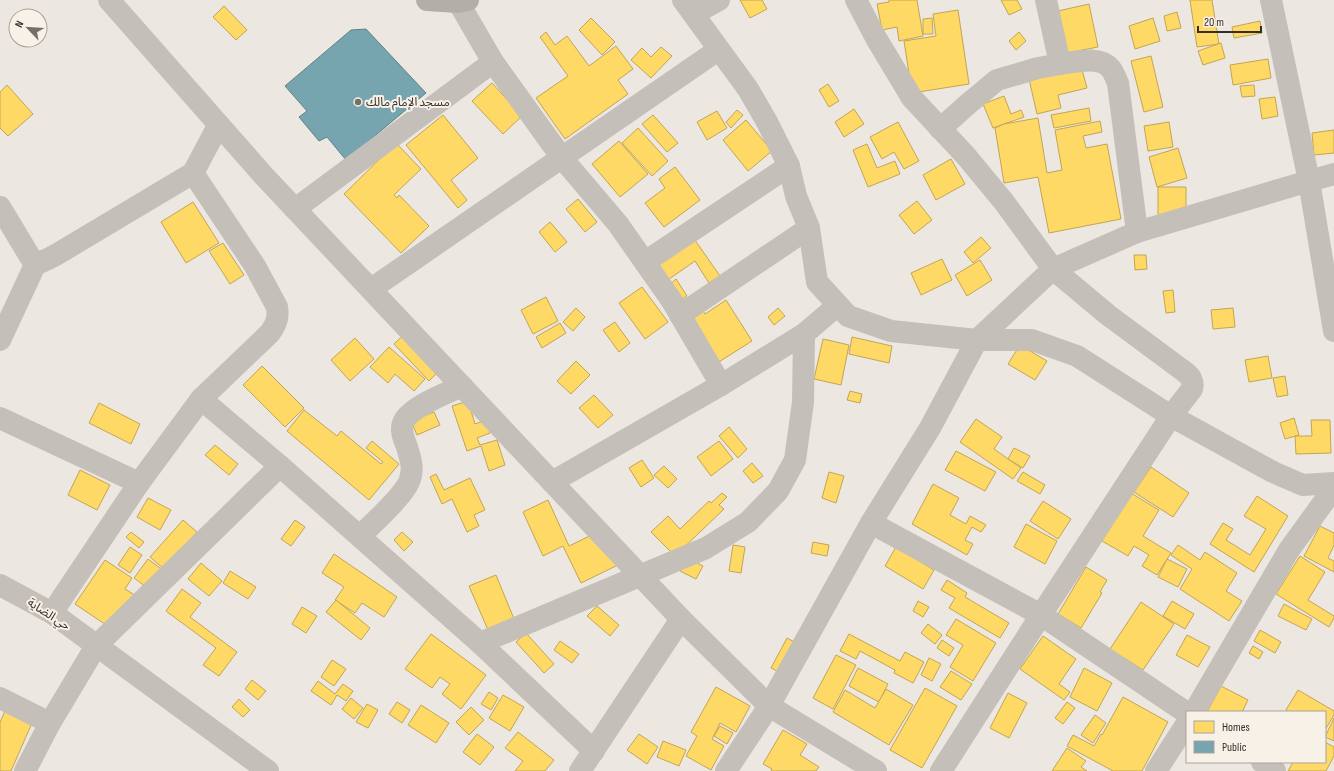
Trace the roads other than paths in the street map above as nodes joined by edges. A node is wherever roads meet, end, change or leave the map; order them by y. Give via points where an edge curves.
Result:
1 (109, 0) edge
2 (427, 0) edge
3 (720, 0) edge
4 (856, 0) edge
5 (1046, 0) edge
6 (1271, 0) edge
7 (461, 1) edge
8 (689, 7) edge
9 (718, 50) junction
10 (494, 62) junction
11 (1060, 64) junction
12 (218, 126) junction
13 (940, 129) junction
14 (562, 158) junction
15 (789, 166) junction
16 (193, 173) junction
17 (1334, 174) edge
18 (1309, 181) junction
19 (0, 207) edge
20 (295, 209) junction
21 (809, 228) junction
22 (1137, 232) junction
23 (644, 262) junction
24 (35, 265) junction
25 (1053, 269) junction
26 (371, 289) junction
27 (838, 305) junction
28 (680, 314) junction
29 (1334, 331) edge
30 (804, 334) junction
31 (0, 340) edge
32 (977, 340) junction
33 (722, 385) junction
34 (462, 386) junction
35 (201, 399) junction
36 (1171, 416) junction
37 (0, 418) edge
38 (280, 466) junction
39 (552, 482) junction
40 (139, 483) junction
41 (1334, 483) edge
42 (1334, 488) edge
43 (871, 523) junction
44 (360, 536) junction
45 (640, 575) junction
46 (0, 585) edge
47 (52, 613) junction
48 (1041, 615) junction
49 (681, 619) junction
50 (480, 643) junction
51 (96, 646) junction
52 (0, 698) edge
53 (769, 706) junction
54 (1195, 711) edge
55 (1186, 712) edge
56 (50, 723) junction
57 (1186, 724) edge
58 (594, 751) junction
59 (1263, 763) edge
60 (258, 768) edge
61 (25, 771) edge
62 (580, 771) edge
63 (726, 771) edge
64 (876, 771) edge
65 (941, 771) edge
66 (1156, 771) edge
67 (1275, 771) edge

1 - 12 street
2 - 7 main road
3 - 8 street
4 - 13 street via 912,98
5 - 11 street
6 - 18 street
7 - 10 street
8 - 9 street
9 - 14 street
9 - 15 street via 748,89
10 - 14 street
10 - 20 street
11 - 13 street via 998,80
11 - 22 street via 1104,62 1112,70 1118,83
12 - 16 street
12 - 20 street
13 - 25 street via 1004,202
14 - 23 street via 618,224
14 - 26 street
15 - 21 street via 796,196
15 - 23 street
16 - 24 street
16 - 35 street via 254,266 279,314 270,333
17 - 18 street
18 - 22 street
18 - 29 street
19 - 24 street
20 - 26 street
21 - 27 street via 817,282
21 - 28 street
22 - 25 street
23 - 28 street
24 - 31 street
25 - 32 street
25 - 36 street via 1108,315 1190,377 1192,389
26 - 34 street
27 - 30 street
27 - 32 street via 848,316 891,331
28 - 33 street
30 - 33 street
30 - 45 street via 804,402 795,460 778,491 748,522 706,548
32 - 36 street via 1032,340 1077,356
32 - 43 street via 930,428
33 - 39 street
34 - 39 street
34 - 44 street via 407,416 402,434 413,466 410,480 397,498
35 - 38 street
35 - 40 street
36 - 41 street via 1273,472 1303,485
36 - 48 street
37 - 40 street
38 - 44 street
38 - 51 street
39 - 45 street
40 - 47 street
42 - 54 street via 1289,550
43 - 48 street
43 - 53 street
44 - 50 street
45 - 49 street
45 - 50 street
46 - 47 street, حي الضاية
47 - 51 street, حي الضاية
48 - 55 street
48 - 65 street
49 - 53 street
49 - 58 street
50 - 58 street
51 - 56 street
51 - 60 street, حي الضاية
52 - 56 street
53 - 63 street
53 - 64 street
56 - 61 street
57 - 66 street
58 - 62 street
59 - 67 street

